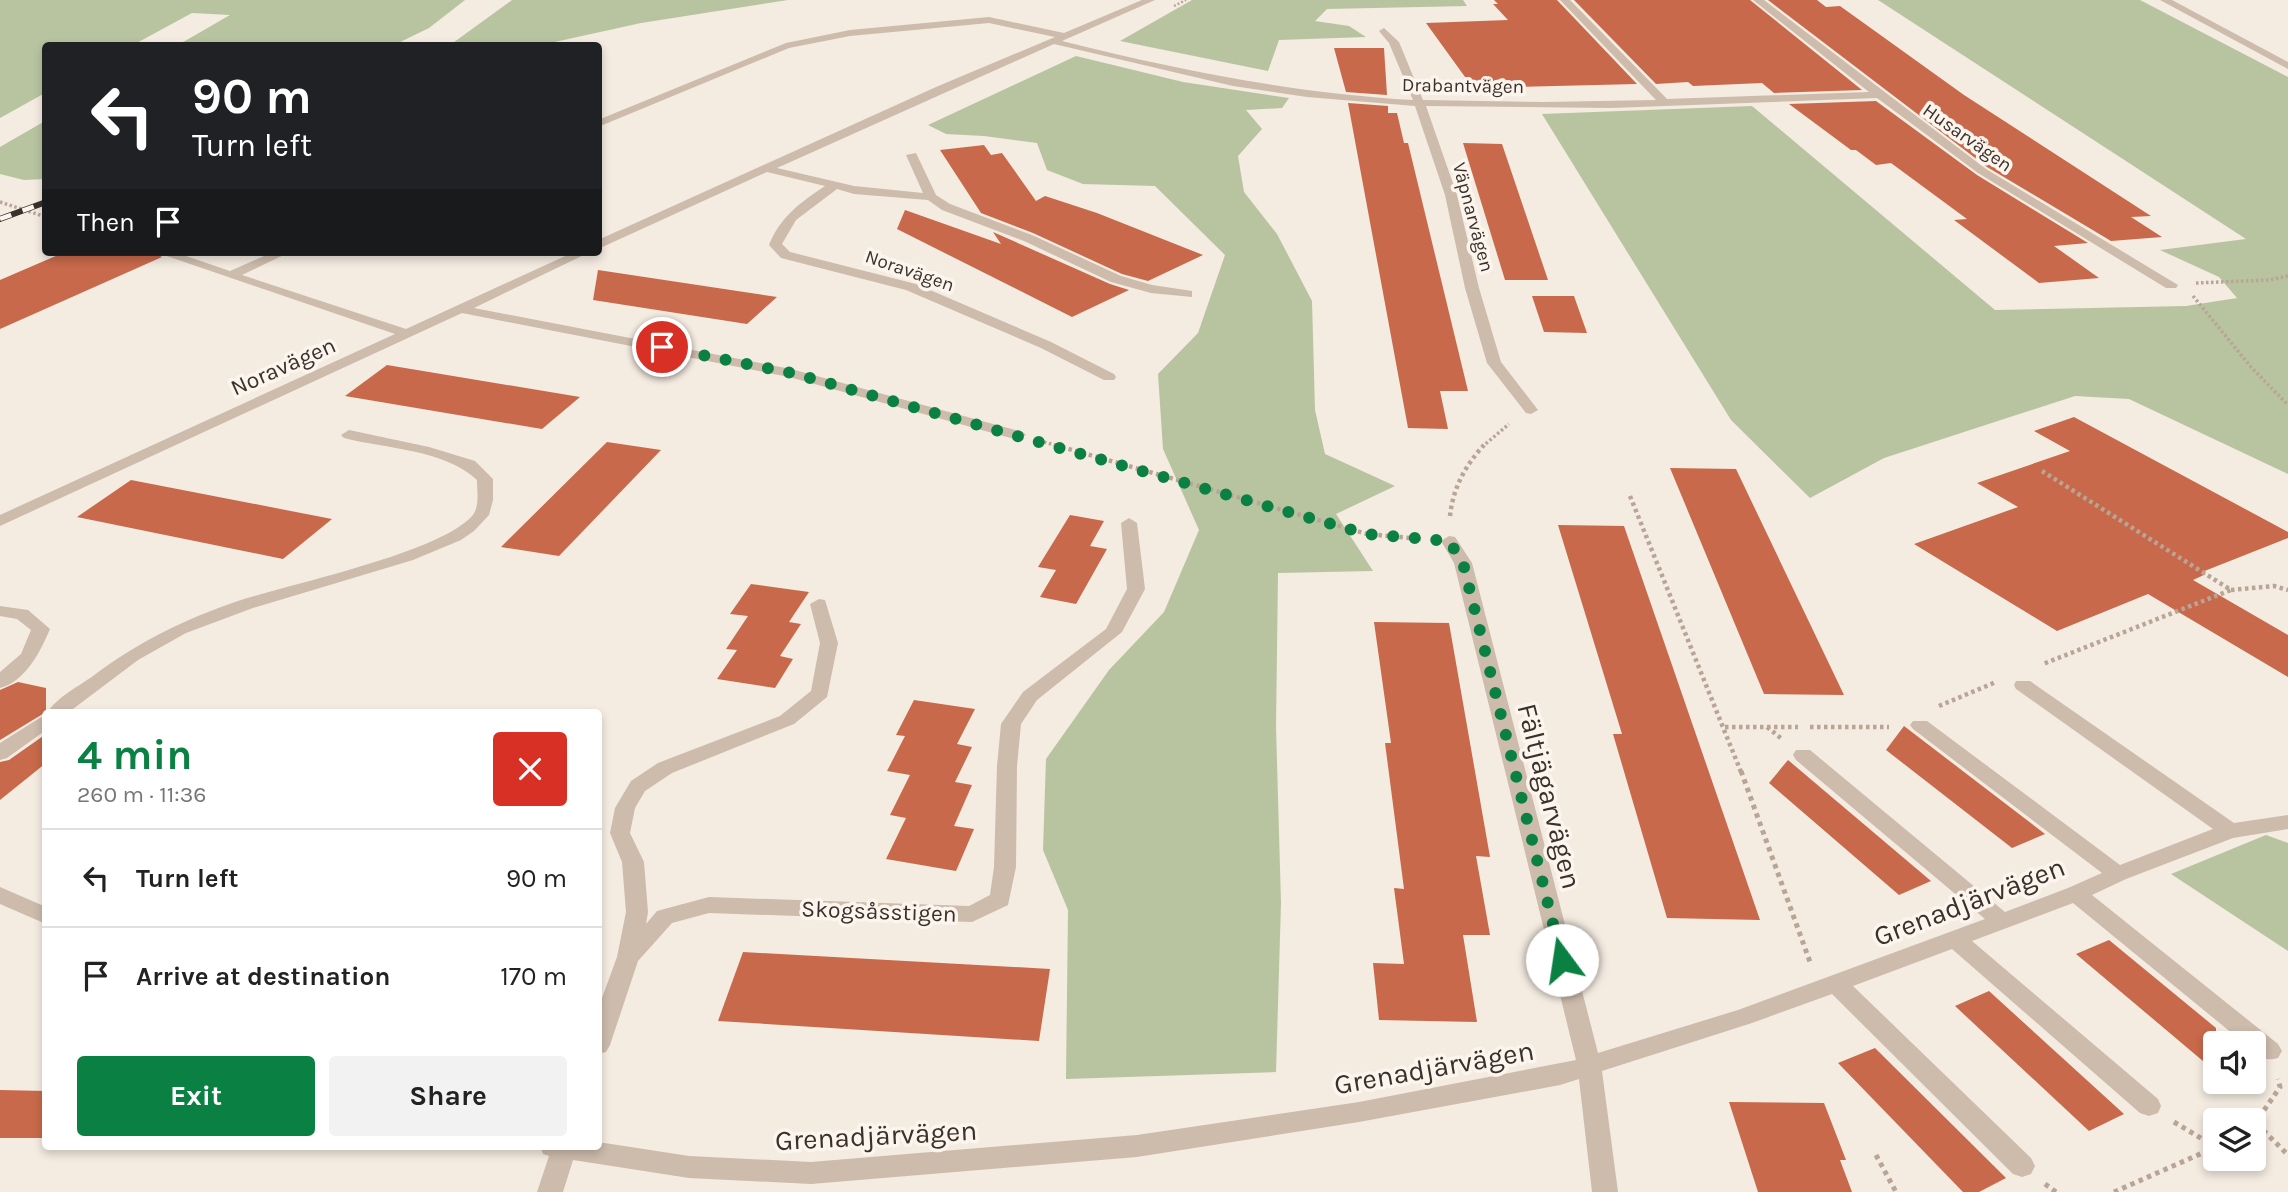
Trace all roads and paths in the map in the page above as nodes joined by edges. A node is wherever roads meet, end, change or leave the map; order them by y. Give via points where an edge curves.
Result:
1 (1150, 0) edge
2 (1565, 0) edge
3 (1758, 0) edge
4 (2165, 0) edge
5 (1384, 31) dead end
6 (1065, 36) junction
7 (1052, 41) junction
8 (2288, 66) edge
9 (1879, 95) junction
10 (1663, 101) junction
11 (1419, 102) junction
12 (602, 122) edge
13 (912, 155) dead end
14 (765, 168) junction
15 (834, 186) junction
16 (931, 197) junction
17 (0, 202) edge
18 (42, 216) edge
19 (602, 243) edge
20 (174, 256) edge
21 (276, 256) edge
22 (575, 256) edge
23 (233, 274) junction
24 (2288, 276) edge
25 (2171, 285) junction
26 (1187, 294) dead end
27 (461, 309) junction
28 (408, 334) junction
29 (1109, 377) dead end
30 (2288, 405) edge
31 (1531, 410) joint
32 (349, 435) dead end
33 (1018, 435) joint
34 (2042, 471) dead end
35 (1630, 496) dead end
36 (0, 521) edge
37 (1129, 523) dead end
38 (1449, 541) junction
39 (2231, 590) junction
40 (2288, 590) edge
41 (819, 604) dead end
42 (0, 611) edge
43 (2034, 667) dead end
44 (2016, 681) joint
45 (0, 682) edge
46 (1935, 708) dead end
47 (61, 709) edge
48 (42, 723) edge
49 (1899, 723) dead end
50 (1920, 725) dead end
51 (1725, 727) junction
52 (0, 753) edge
53 (1803, 755) dead end
54 (2288, 822) edge
55 (2230, 831) junction
56 (2118, 874) junction
57 (2076, 894) junction
58 (0, 895) edge
59 (42, 914) edge
60 (2002, 921) junction
61 (1955, 939) junction
62 (628, 957) junction
63 (1828, 986) junction
64 (602, 1033) edge
65 (2270, 1051) joint
66 (1589, 1066) junction
67 (2149, 1106) joint
68 (2266, 1109) edge
69 (2266, 1134) edge
70 (2203, 1140) edge
71 (559, 1150) edge
72 (579, 1150) edge
73 (2203, 1152) edge
74 (1876, 1155) dead end
75 (2288, 1155) edge
76 (2022, 1166) dead end
77 (550, 1192) edge
78 (1605, 1192) edge
79 (1896, 1192) edge
80 (2114, 1192) edge

1 - 6 street
2 - 10 street
3 - 9 street, Husarvägen
4 - 8 street
5 - 11 street, Väpnarvägen via 1394,42
6 - 7 street
6 - 12 street via 989,20 850,33 786,46
7 - 11 street, Drabantvägen via 1229,83
7 - 14 street
9 - 10 street, Drabantvägen
9 - 25 street, Husarvägen via 1982,171
10 - 11 street, Drabantvägen
11 - 31 street, Väpnarvägen via 1451,195 1494,363
13 - 16 street
14 - 15 street
14 - 19 street
15 - 16 street
15 - 29 street, Noravägen via 795,212 780,230 775,245 786,256 911,287
16 - 26 street via 1116,279
17 - 18 path
20 - 23 street
21 - 23 street
22 - 27 street, Noravägen
23 - 28 street
24 - 25 path
25 - 30 path via 2192,295 2250,367
27 - 28 street, Noravägen
27 - 33 street via 792,373
28 - 36 street, Noravägen
31 - 38 path via 1496,432 1468,464 1451,499
32 - 47 street via 469,464 485,479 486,504 478,519 448,539 406,556 178,630 150,644
33 - 38 path via 1367,534
34 - 39 path
35 - 51 path
37 - 62 street, Skogsåsstigen via 1136,589 1113,632 1030,696 1011,724 1000,899 972,914 709,905 665,917
38 - 66 street, Fältjägarvägen via 1463,563
39 - 40 path via 2274,586
39 - 43 path
41 - 62 street, Skogsåsstigen via 829,643 820,693 787,720 665,768 638,786 625,808 620,833 633,862 637,912
42 - 45 street via 22,614 41,629 29,657
44 - 46 path
44 - 55 street
48 - 52 street
49 - 51 path via 1888,727
50 - 56 street
51 - 63 path
53 - 60 street
54 - 55 street, Grenadjärvägen
55 - 56 street, Grenadjärvägen
56 - 57 street, Grenadjärvägen
57 - 60 street, Grenadjärvägen
57 - 65 street
58 - 59 street
60 - 61 street, Grenadjärvägen
61 - 63 street, Grenadjärvägen
61 - 67 street
62 - 64 street, Skogsåsstigen
63 - 66 street, Grenadjärvägen
63 - 76 street
65 - 68 path via 2280,1087
66 - 72 street, Grenadjärvägen via 1359,1112 1137,1146 931,1165 811,1173 689,1167
66 - 78 street, Fältjägarvägen
67 - 70 path
69 - 75 path
71 - 77 street
73 - 80 path
74 - 79 path

